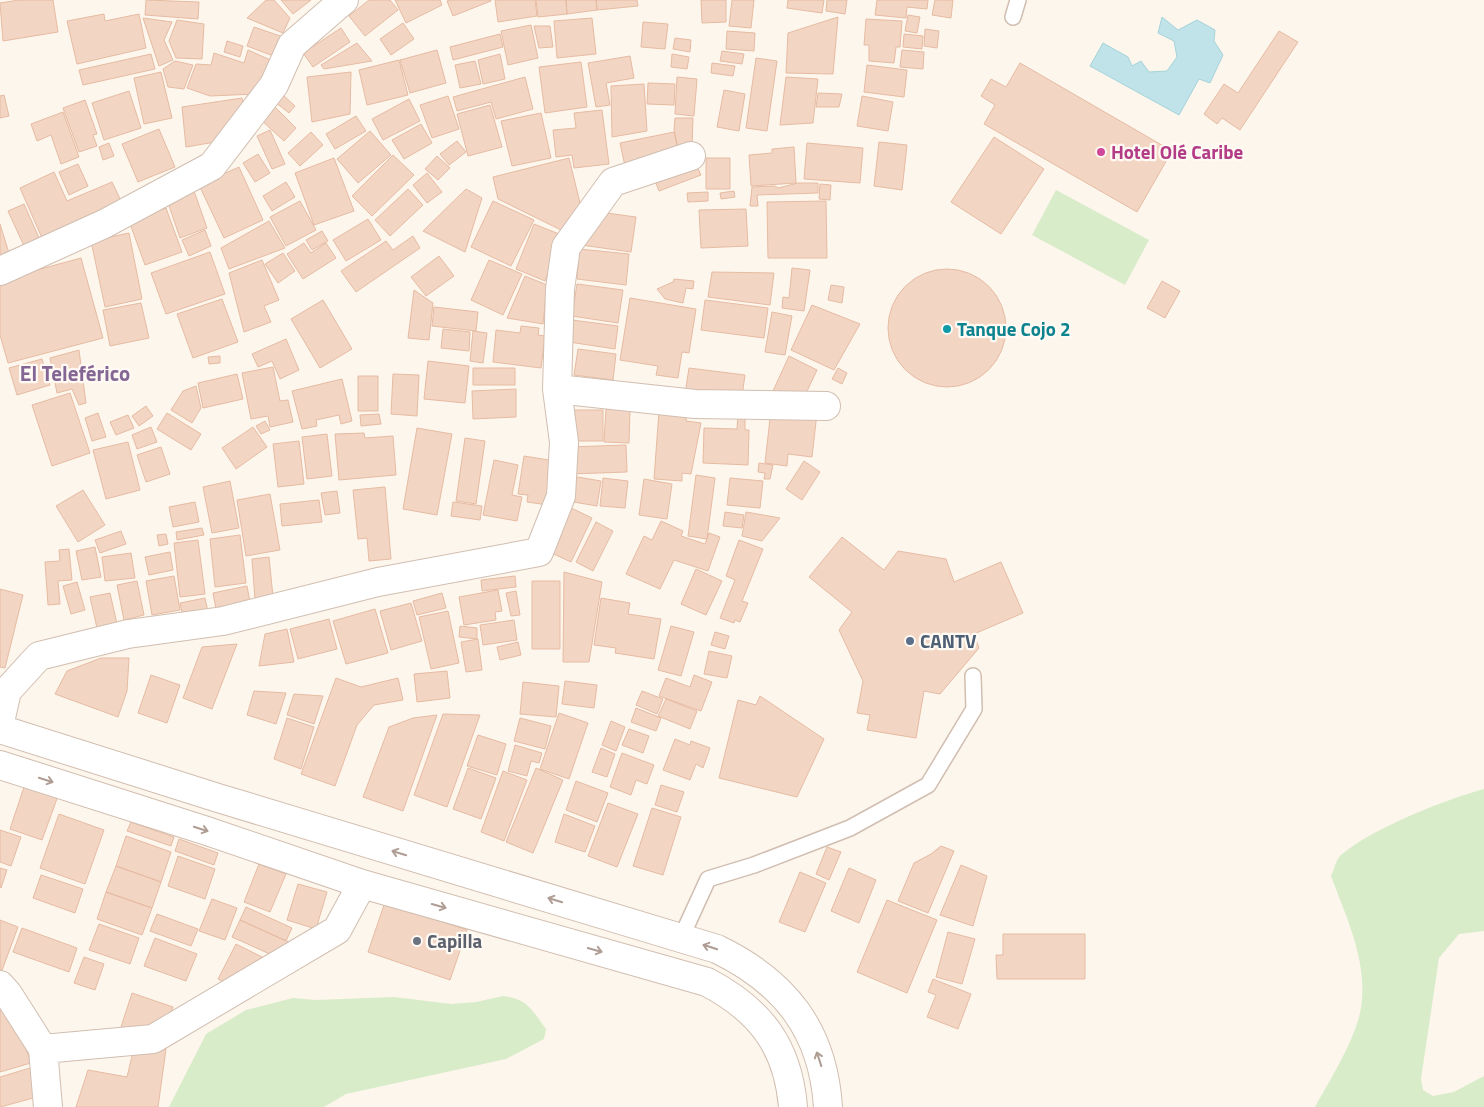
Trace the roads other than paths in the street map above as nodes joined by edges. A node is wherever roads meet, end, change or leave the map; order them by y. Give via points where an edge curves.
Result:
1 (344, 0) edge
2 (1018, 0) edge
3 (1013, 17) dead end
4 (691, 156) dead end
5 (0, 271) edge
6 (557, 389) junction
7 (826, 406) dead end
8 (973, 676) dead end
9 (0, 722) edge
10 (0, 729) edge
11 (0, 765) edge
12 (362, 884) junction
13 (681, 938) junction
14 (0, 985) edge
15 (44, 1048) junction
16 (48, 1107) edge
17 (793, 1107) edge
18 (828, 1107) edge

1 - 5 street via 292,45 274,85 212,166 104,224
2 - 3 lane
4 - 6 street via 614,182 566,247 560,289
6 - 7 street via 696,404
6 - 9 street via 564,442 561,496 539,552 378,582 223,621 128,634 38,656 7,691
8 - 13 lane via 974,709 928,785 850,828 708,879
13 -> 10 street
11 -> 12 street
12 - 15 street via 337,930 153,1038
12 -> 17 street via 707,982 728,992 746,1006 771,1036 785,1064
18 -> 13 street via 820,1060 811,1036 782,993 741,961 717,949
14 - 15 street
15 - 16 street

